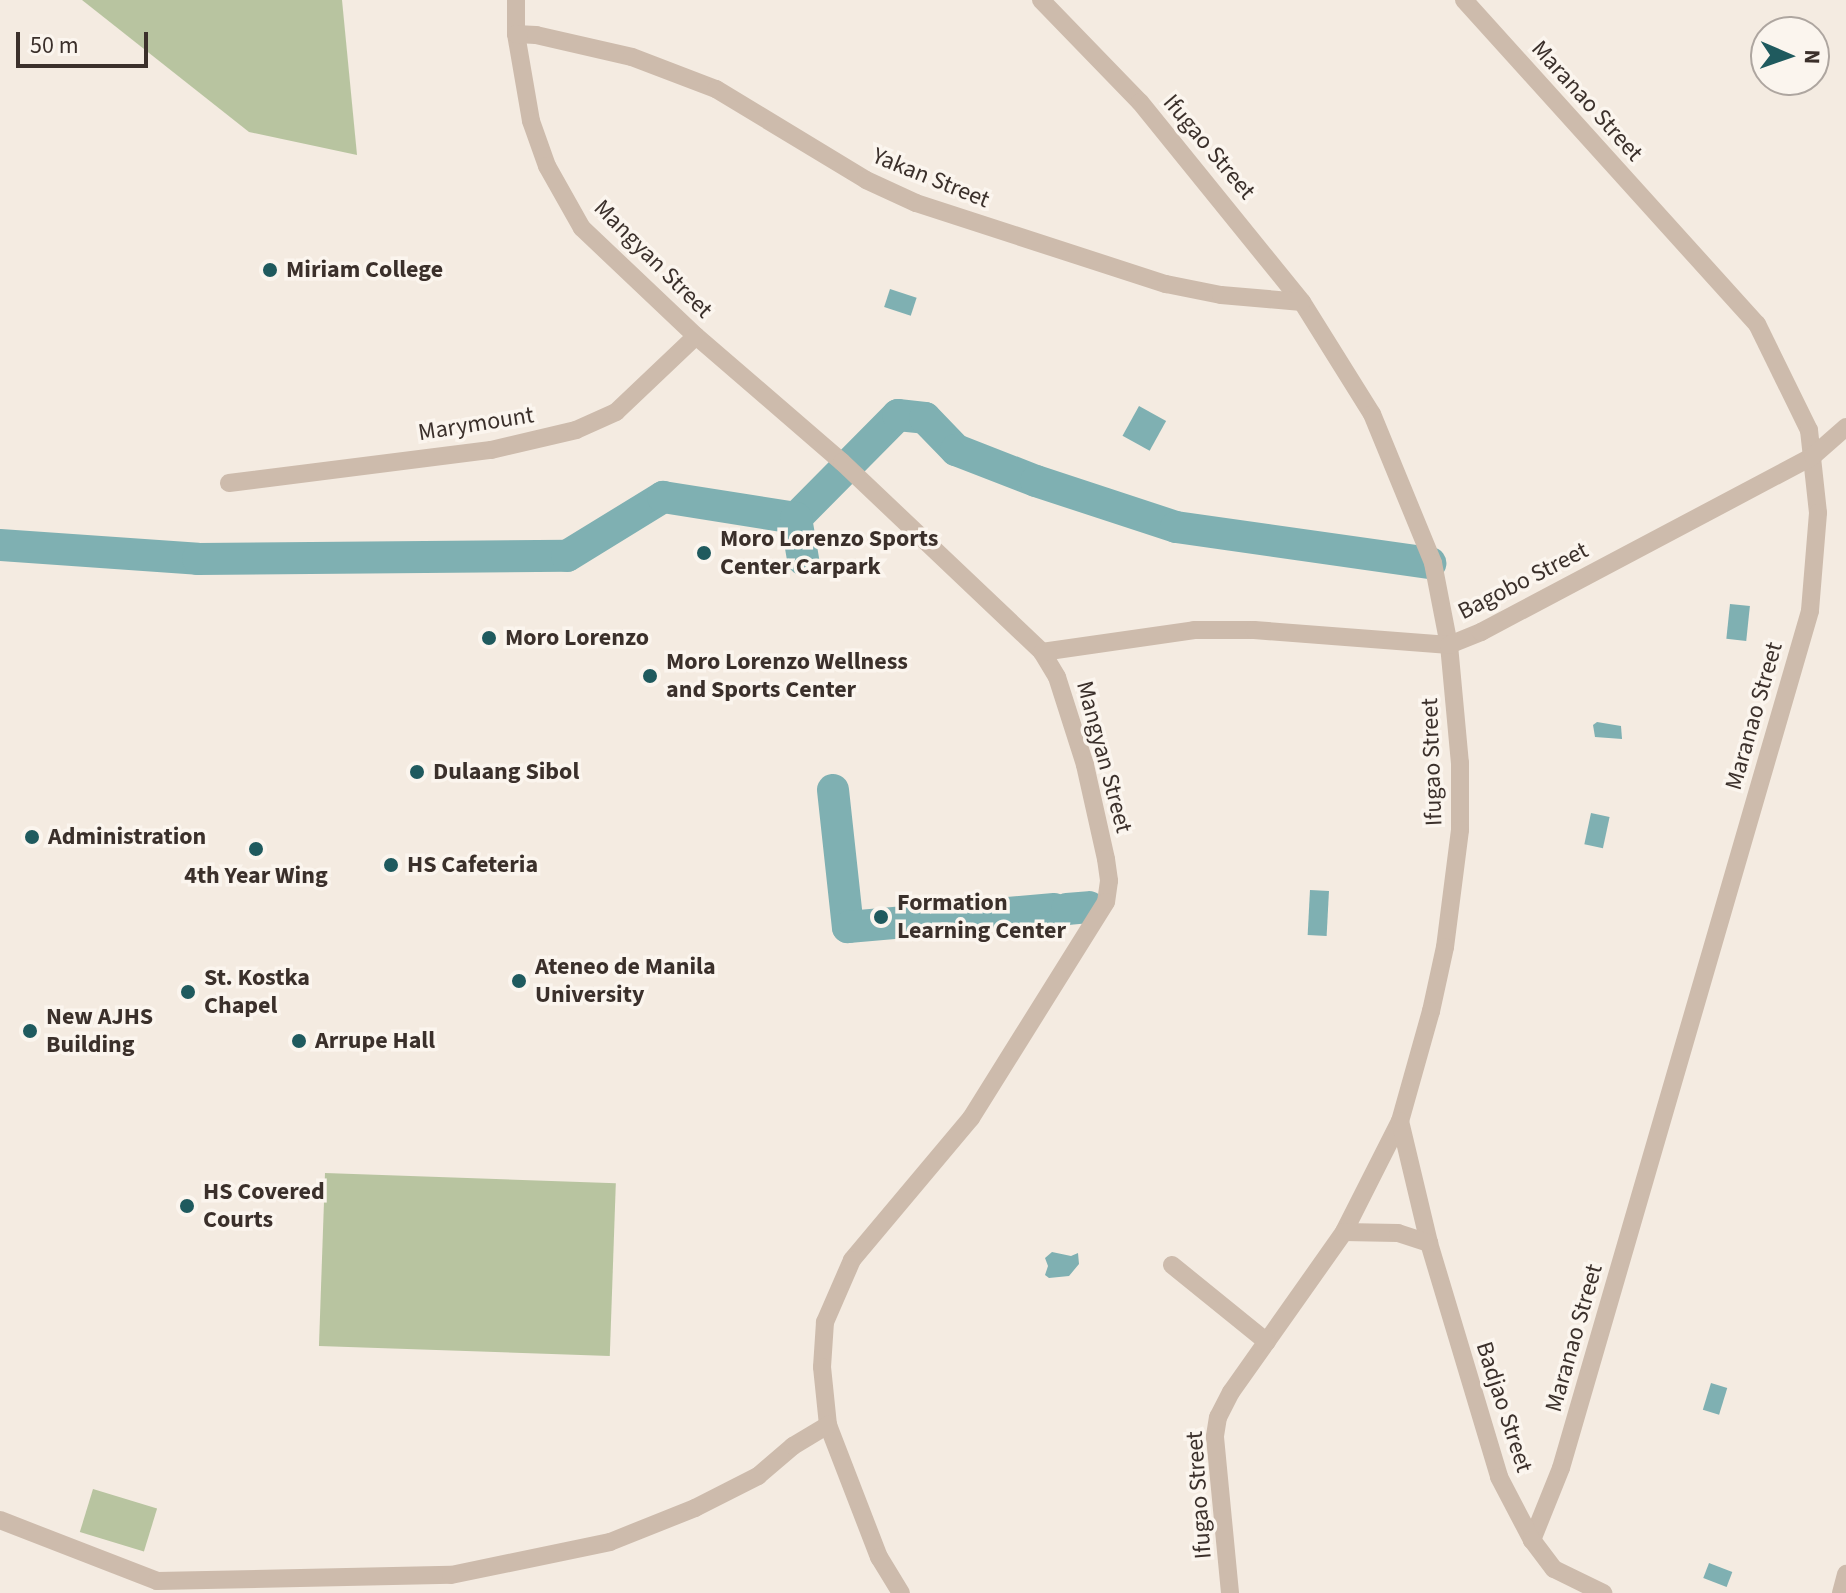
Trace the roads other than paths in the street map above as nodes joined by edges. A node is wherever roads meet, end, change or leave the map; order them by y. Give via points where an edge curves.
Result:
1 (516, 0) edge
2 (1041, 0) edge
3 (1464, 0) edge
4 (516, 34) junction
5 (1302, 302) junction
6 (696, 336) junction
7 (1846, 427) edge
8 (1813, 456) junction
9 (229, 483) dead end
10 (1449, 645) junction
11 (1042, 652) junction
12 (1400, 1121) junction
13 (1344, 1232) junction
14 (1429, 1243) junction
15 (1172, 1265) dead end
16 (1267, 1342) junction
17 (828, 1425) junction
18 (0, 1520) edge
19 (1532, 1540) junction
20 (1846, 1574) edge
21 (154, 1587) edge
22 (901, 1593) edge
23 (1230, 1593) edge
24 (1603, 1593) edge
25 (1841, 1593) edge

1 - 4 street, Mangyan Street
2 - 5 street, Ifugao Street via 1140,102
3 - 8 street, Maranao Street via 1757,324 1809,430
4 - 5 street, Yakan Street via 632,57 716,89 866,180 955,216 1166,284
4 - 6 street, Mangyan Street via 531,121 567,204 582,228
5 - 10 street, Ifugao Street via 1372,414 1433,563
6 - 9 street, Marymount via 616,412 576,430 491,450
6 - 11 street, Mangyan Street via 842,462
7 - 8 street, Bagobo Street
8 - 10 street, Bagobo Street
8 - 19 street, Maranao Street via 1818,513 1810,611 1561,1468
10 - 11 street, Bagobo Street via 1194,630
10 - 12 street, Ifugao Street via 1460,763 1458,845 1437,985
11 - 17 street, Mangyan Street via 1061,688 1085,765 1106,859 1106,902 971,1118 852,1260 825,1322 822,1367
12 - 13 street, Ifugao Street
12 - 14 street, Badjao Street
13 - 14 street via 1398,1233
13 - 16 street, Ifugao Street
14 - 19 street, Badjao Street via 1499,1477
15 - 16 street
16 - 23 street, Ifugao Street via 1218,1417 1215,1437
17 - 21 street via 758,1476 610,1542 451,1575
17 - 22 street, Mangyan Street via 879,1557
18 - 21 street
19 - 24 street, Badjao Street via 1554,1569
20 - 25 street

